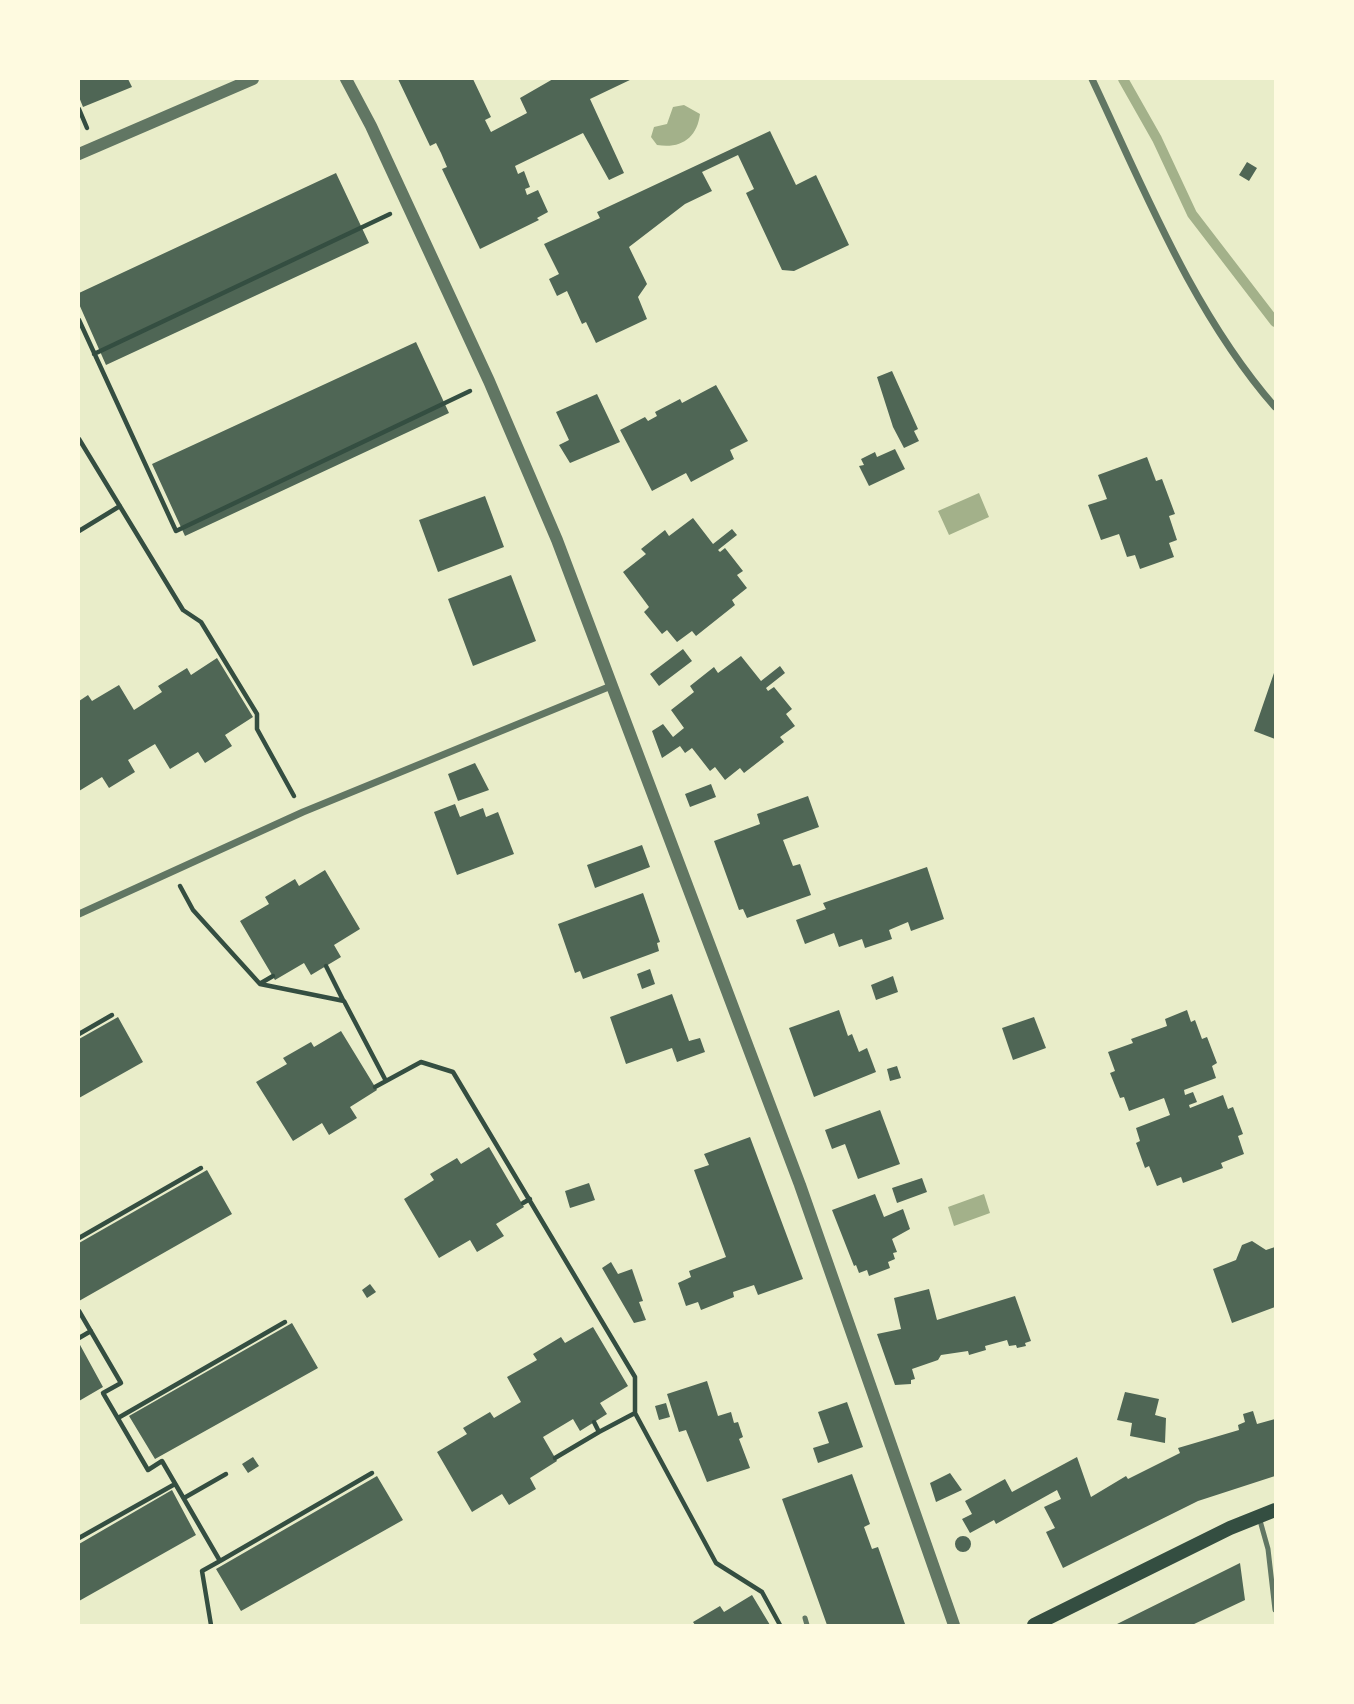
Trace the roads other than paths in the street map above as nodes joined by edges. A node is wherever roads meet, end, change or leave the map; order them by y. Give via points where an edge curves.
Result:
1 (253, 79) edge
2 (346, 79) edge
3 (1092, 79) edge
4 (79, 154) edge
5 (1275, 407) edge
6 (611, 686) junction
7 (79, 914) edge
8 (1275, 1510) edge
9 (1258, 1515) junction
10 (1275, 1610) edge
11 (805, 1618) dead end
12 (807, 1625) edge
13 (954, 1625) edge
14 (1034, 1625) edge

1 - 4 street
2 - 6 street via 489,381 557,540
3 - 5 street via 1212,321
6 - 7 street via 303,812
6 - 13 street via 800,1185
8 - 9 main road
9 - 10 lane via 1268,1549
9 - 14 main road
11 - 12 lane

